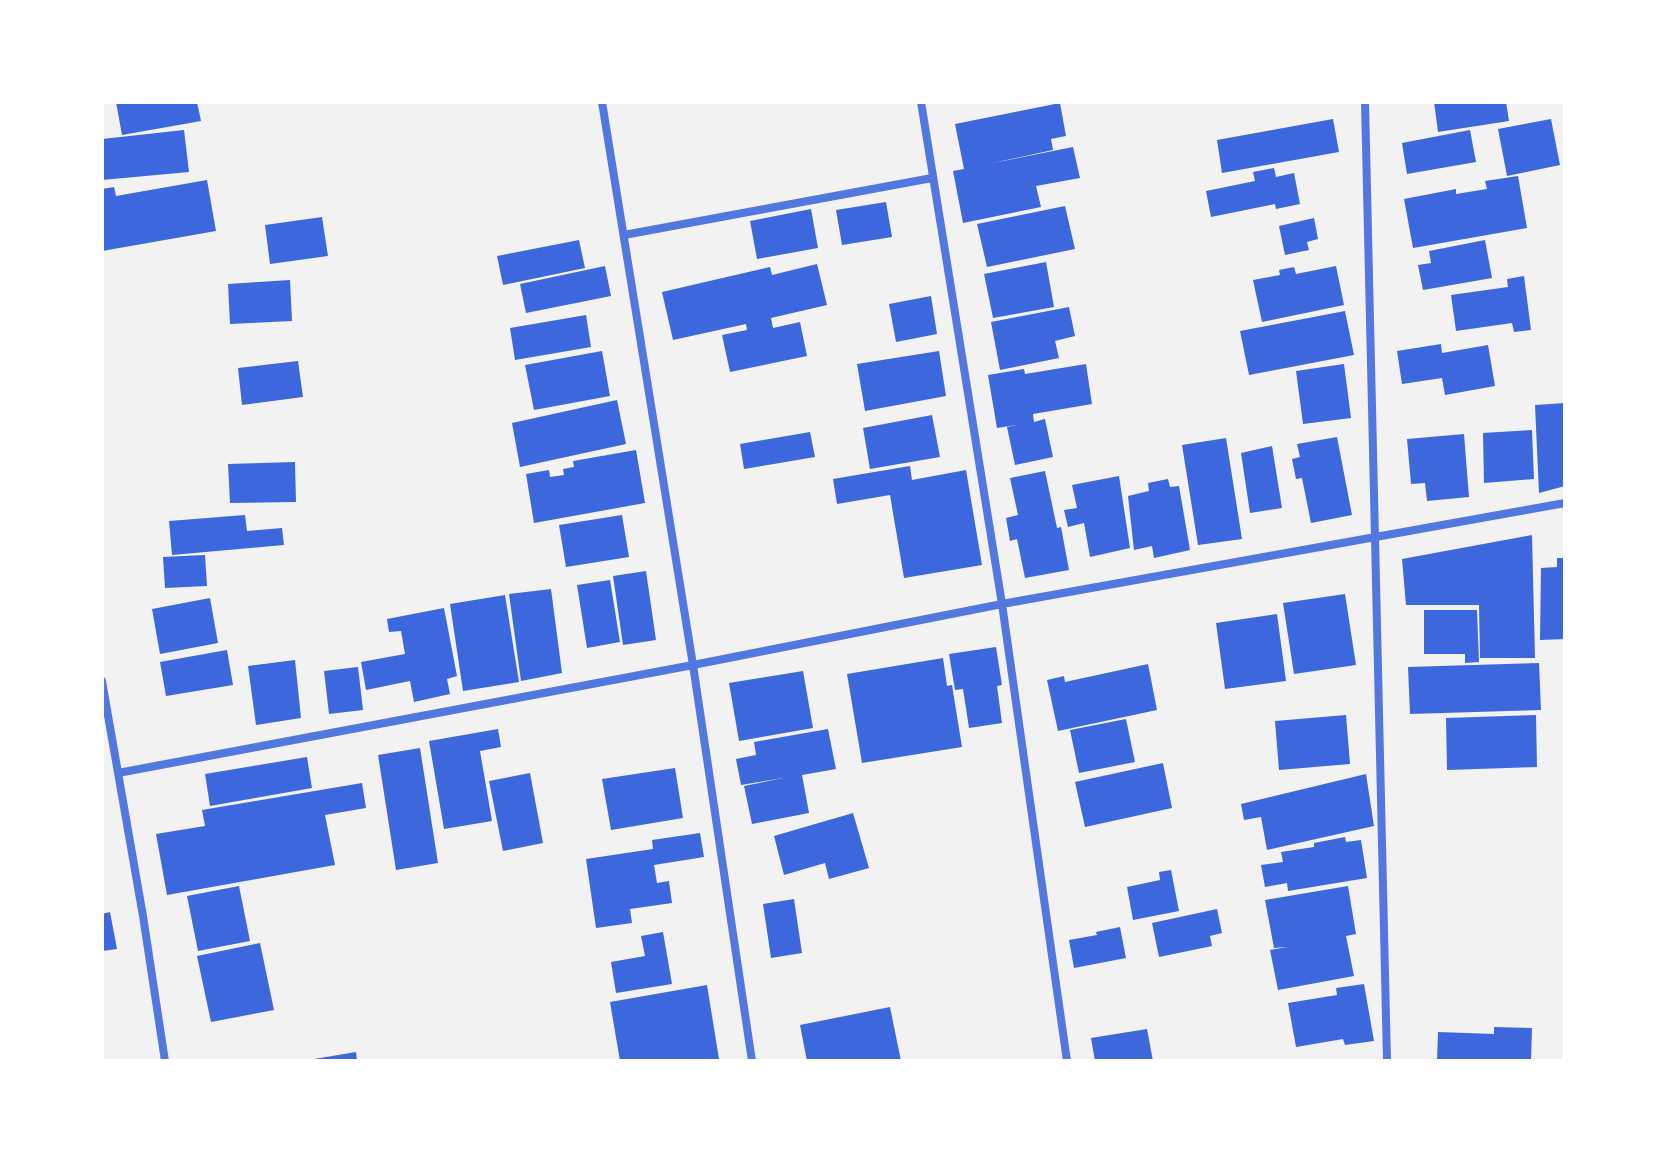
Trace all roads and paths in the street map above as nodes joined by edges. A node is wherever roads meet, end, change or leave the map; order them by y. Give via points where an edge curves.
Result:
1 (602, 102) edge
2 (921, 102) edge
3 (1365, 102) edge
4 (932, 178) junction
5 (624, 235) junction
6 (1565, 503) edge
7 (1375, 537) junction
8 (1002, 604) junction
9 (693, 665) junction
10 (102, 681) edge
11 (118, 773) junction
12 (165, 1061) edge
13 (752, 1061) edge
14 (1067, 1061) edge
15 (1387, 1061) edge

1 - 5 street
2 - 4 street
3 - 7 street
4 - 5 street
4 - 8 street
5 - 9 street
6 - 7 street
7 - 8 street
7 - 15 street
8 - 9 street
8 - 14 street
9 - 11 street
9 - 13 street
10 - 11 street
11 - 12 street

